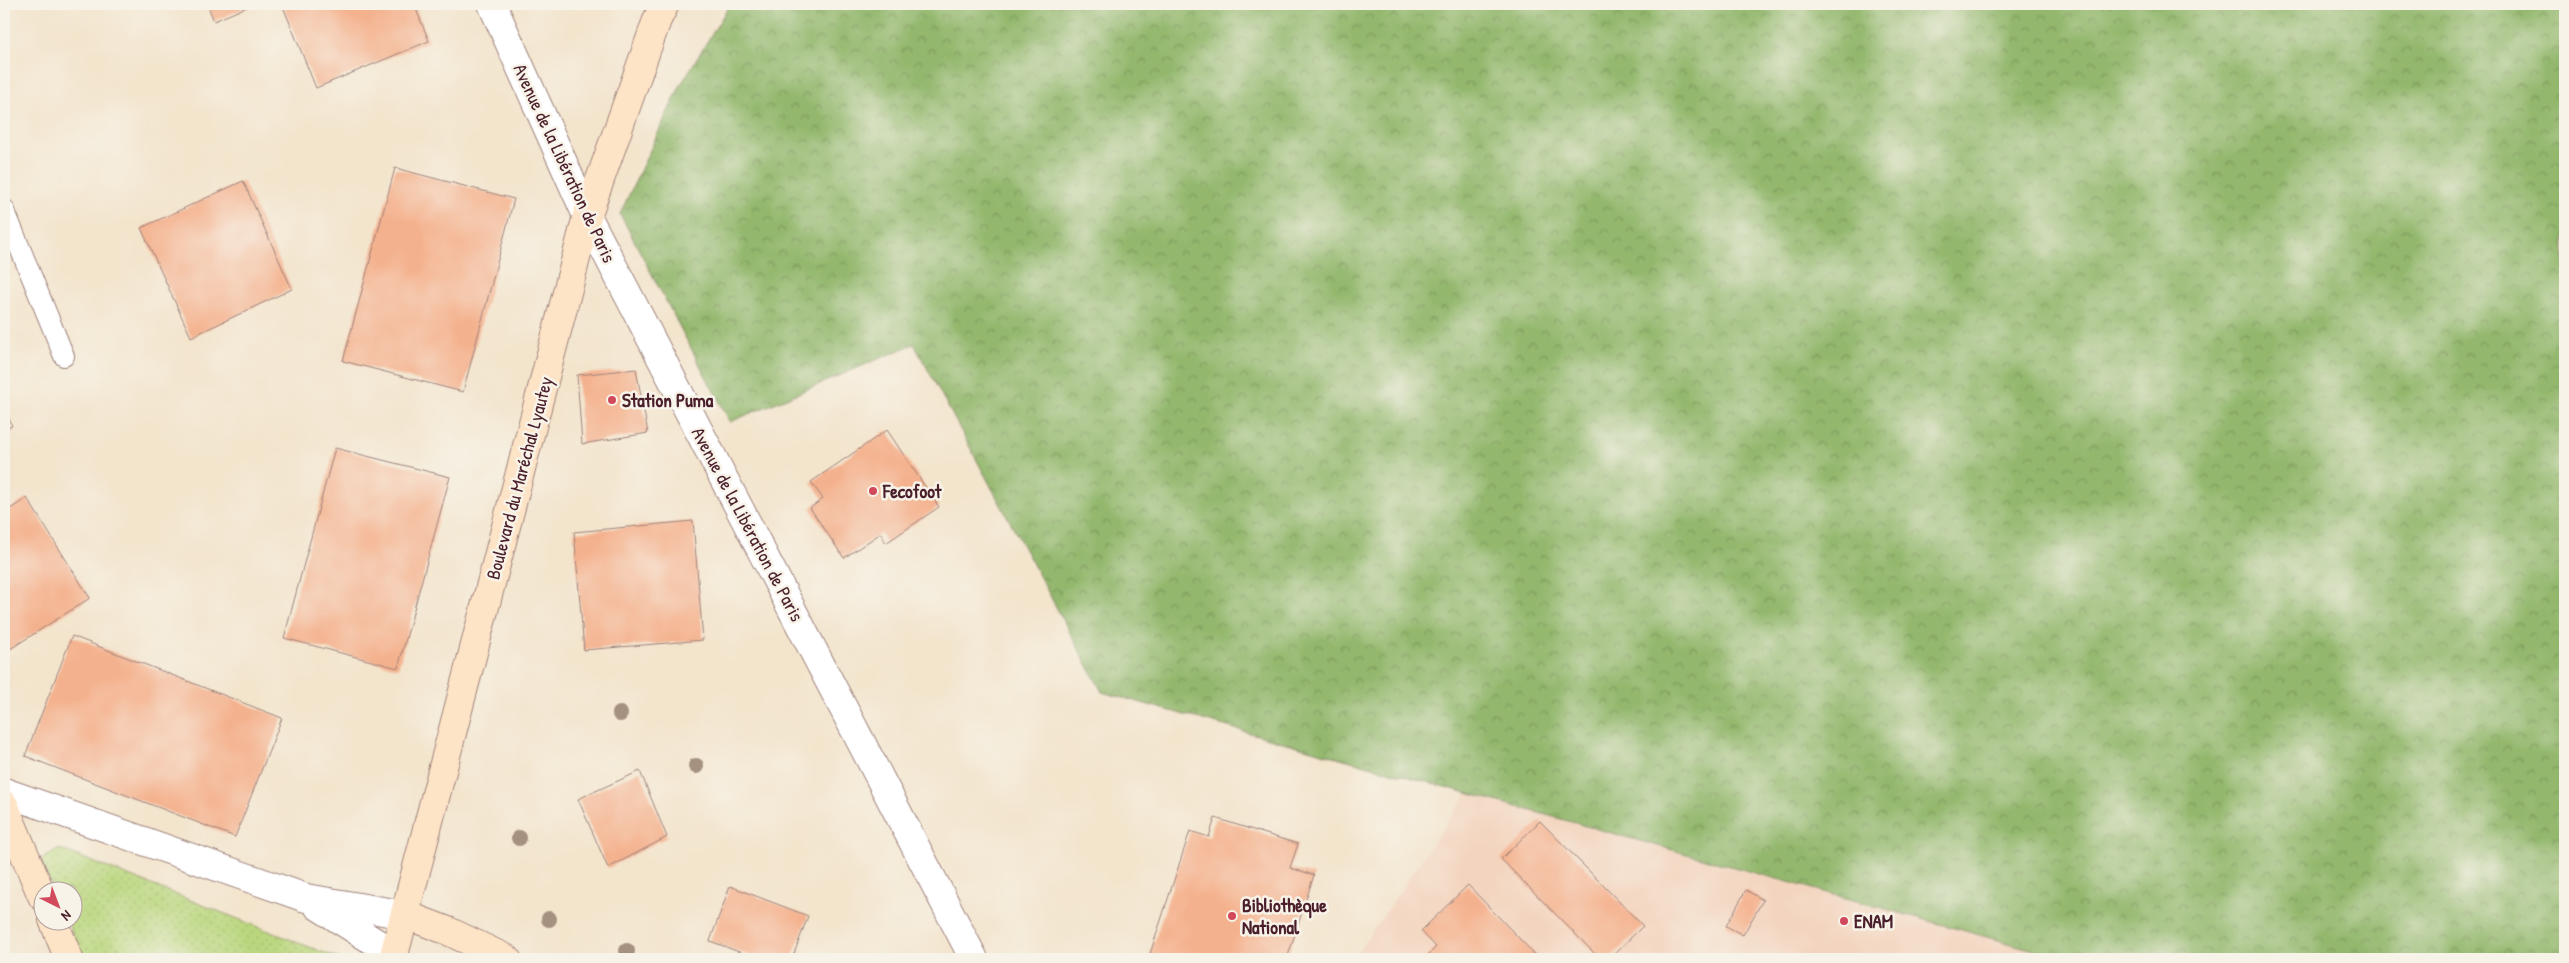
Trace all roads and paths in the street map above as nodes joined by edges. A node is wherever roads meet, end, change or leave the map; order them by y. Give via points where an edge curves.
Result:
1 (492, 4) edge
2 (665, 4) edge
3 (4, 209) edge
4 (587, 216) junction
5 (64, 356) dead end
6 (4, 792) edge
7 (4, 804) edge
8 (35, 880) edge
9 (306, 898) junction
10 (406, 915) junction
11 (57, 930) edge
12 (399, 957) edge
13 (69, 959) edge
14 (507, 959) edge
15 (974, 959) edge

1 - 4 street, Avenue de la Libération de Paris
2 - 4 main road, Boulevard du Maréchal Lyautey
3 - 5 lane
4 - 10 main road, Boulevard du Maréchal Lyautey
4 - 15 street, Avenue de la Libération de Paris
6 - 9 street
7 - 8 main road
9 - 10 street
9 - 12 street
10 - 12 main road, Boulevard du Maréchal Lyautey
10 - 14 main road
11 - 13 main road

